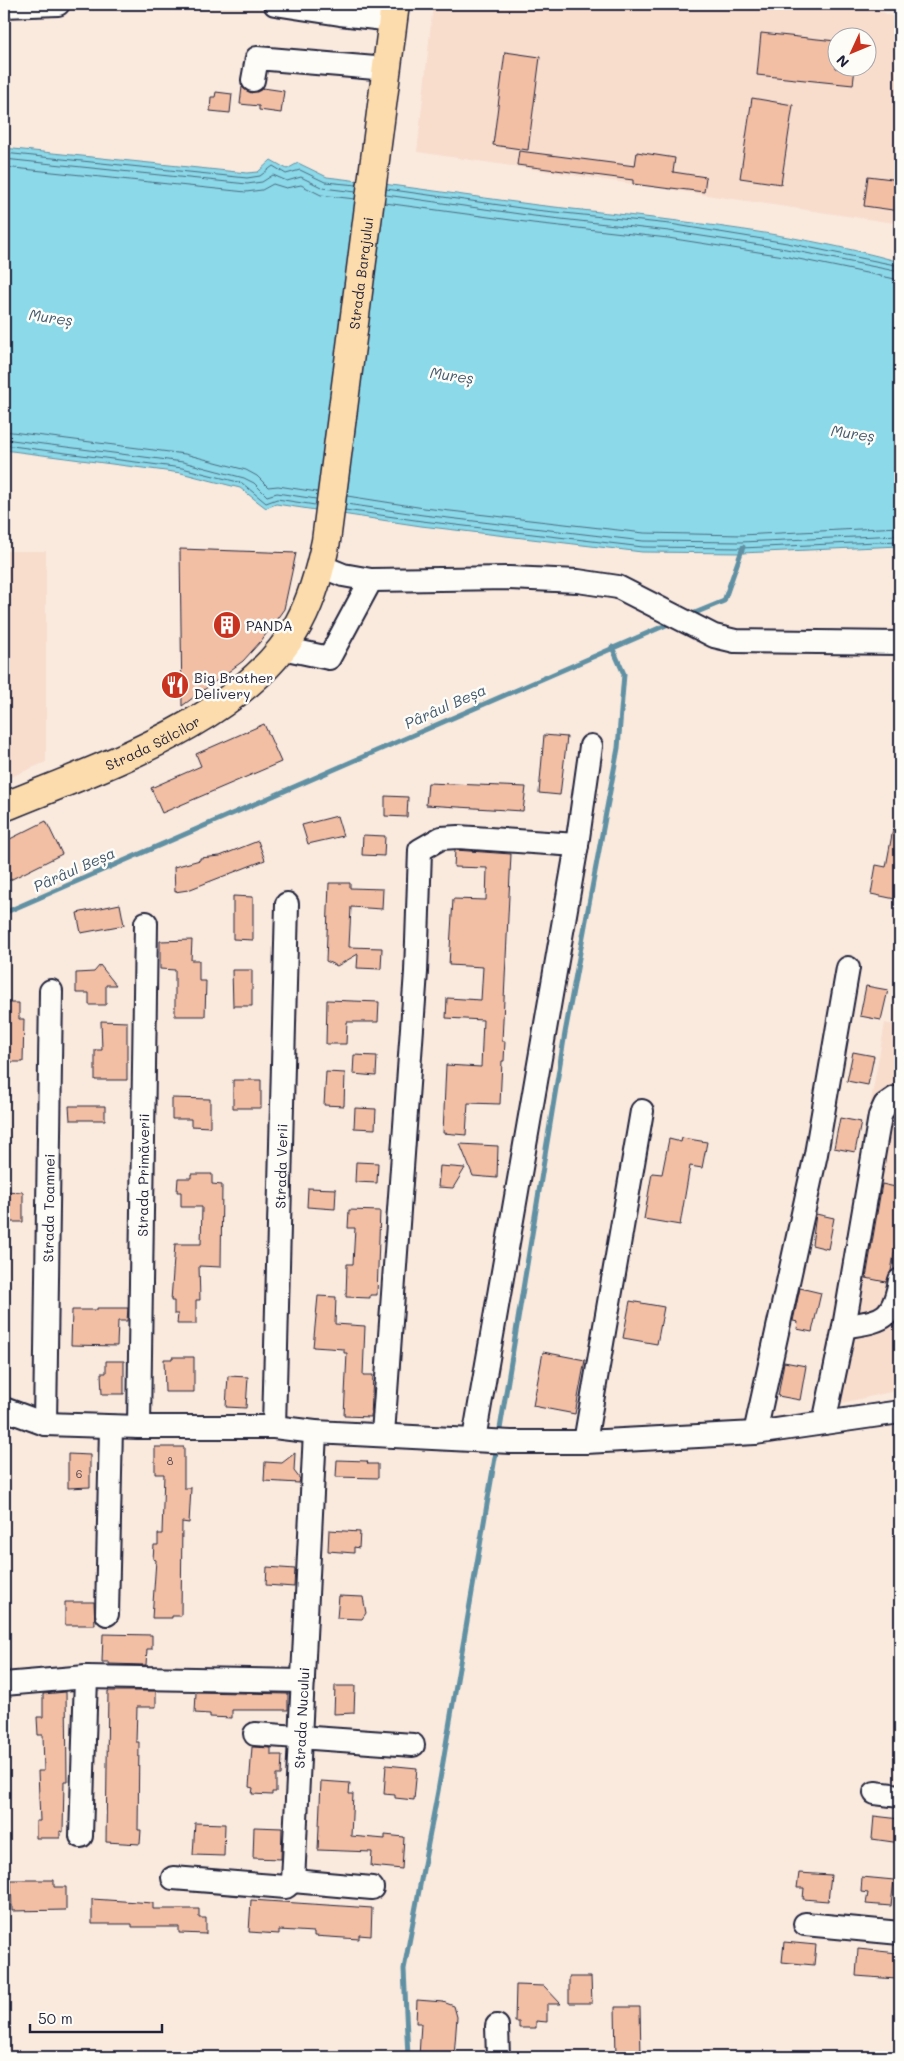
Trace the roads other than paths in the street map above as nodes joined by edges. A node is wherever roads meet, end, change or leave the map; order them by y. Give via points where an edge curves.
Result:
1 (58, 4) edge
2 (276, 4) edge
3 (4, 6) edge
4 (394, 12) edge
5 (387, 69) junction
6 (253, 80) dead end
7 (324, 554) junction
8 (372, 580) junction
9 (900, 644) edge
10 (282, 648) junction
11 (591, 746) dead end
12 (4, 807) edge
13 (577, 845) junction
14 (287, 904) dead end
15 (146, 922) dead end
16 (848, 968) dead end
17 (51, 991) dead end
18 (900, 1099) edge
19 (642, 1111) dead end
20 (900, 1280) edge
21 (844, 1327) junction
22 (4, 1409) edge
23 (900, 1412) edge
24 (824, 1423) junction
25 (45, 1424) junction
26 (111, 1427) junction
27 (139, 1427) junction
28 (274, 1427) junction
29 (315, 1432) junction
30 (755, 1433) junction
31 (383, 1434) junction
32 (480, 1439) junction
33 (585, 1442) junction
34 (107, 1614) dead end
35 (86, 1677) junction
36 (303, 1681) junction
37 (4, 1684) edge
38 (255, 1734) dead end
39 (300, 1737) junction
40 (412, 1745) dead end
41 (875, 1793) dead end
42 (900, 1796) edge
43 (80, 1836) dead end
44 (173, 1878) dead end
45 (293, 1881) junction
46 (372, 1888) dead end
47 (805, 1924) dead end
48 (900, 1933) edge
49 (497, 2026) dead end
50 (498, 2057) edge

1 - 3 street
2 - 4 street via 340,14
4 - 5 main road, Strada Barajului
5 - 6 street via 256,58
5 - 7 main road, Strada Barajului
7 - 8 street via 343,576
7 - 10 main road, Strada Sălcilor via 317,582 298,624
8 - 9 street via 509,578 578,581 618,587 714,636 735,641
8 - 10 street via 329,658
10 - 12 main road, Strada Sălcilor via 264,669 217,707 166,739
11 - 13 street
13 - 31 street via 458,837 441,838 420,850 416,972
13 - 32 street
14 - 28 street, Strada Verii
15 - 27 street, Strada Primăverii
16 - 30 street via 816,1154
17 - 25 street, Strada Toamnei
18 - 21 street via 895,1098 885,1105 880,1116
19 - 33 street
20 - 21 street via 897,1300 881,1320
21 - 24 street
22 - 25 street
23 - 24 street
24 - 30 street
25 - 26 street
26 - 27 street
26 - 34 street
27 - 28 street
28 - 29 street
29 - 31 street
29 - 36 street, Strada Nucului
30 - 33 street
31 - 32 street
32 - 33 street
35 - 36 street
35 - 37 street
35 - 43 street
36 - 39 street, Strada Nucului
38 - 39 street
39 - 40 street
39 - 45 street, Strada Nucului
41 - 42 street
44 - 45 street via 286,1887
45 - 46 street
47 - 48 street
49 - 50 street

